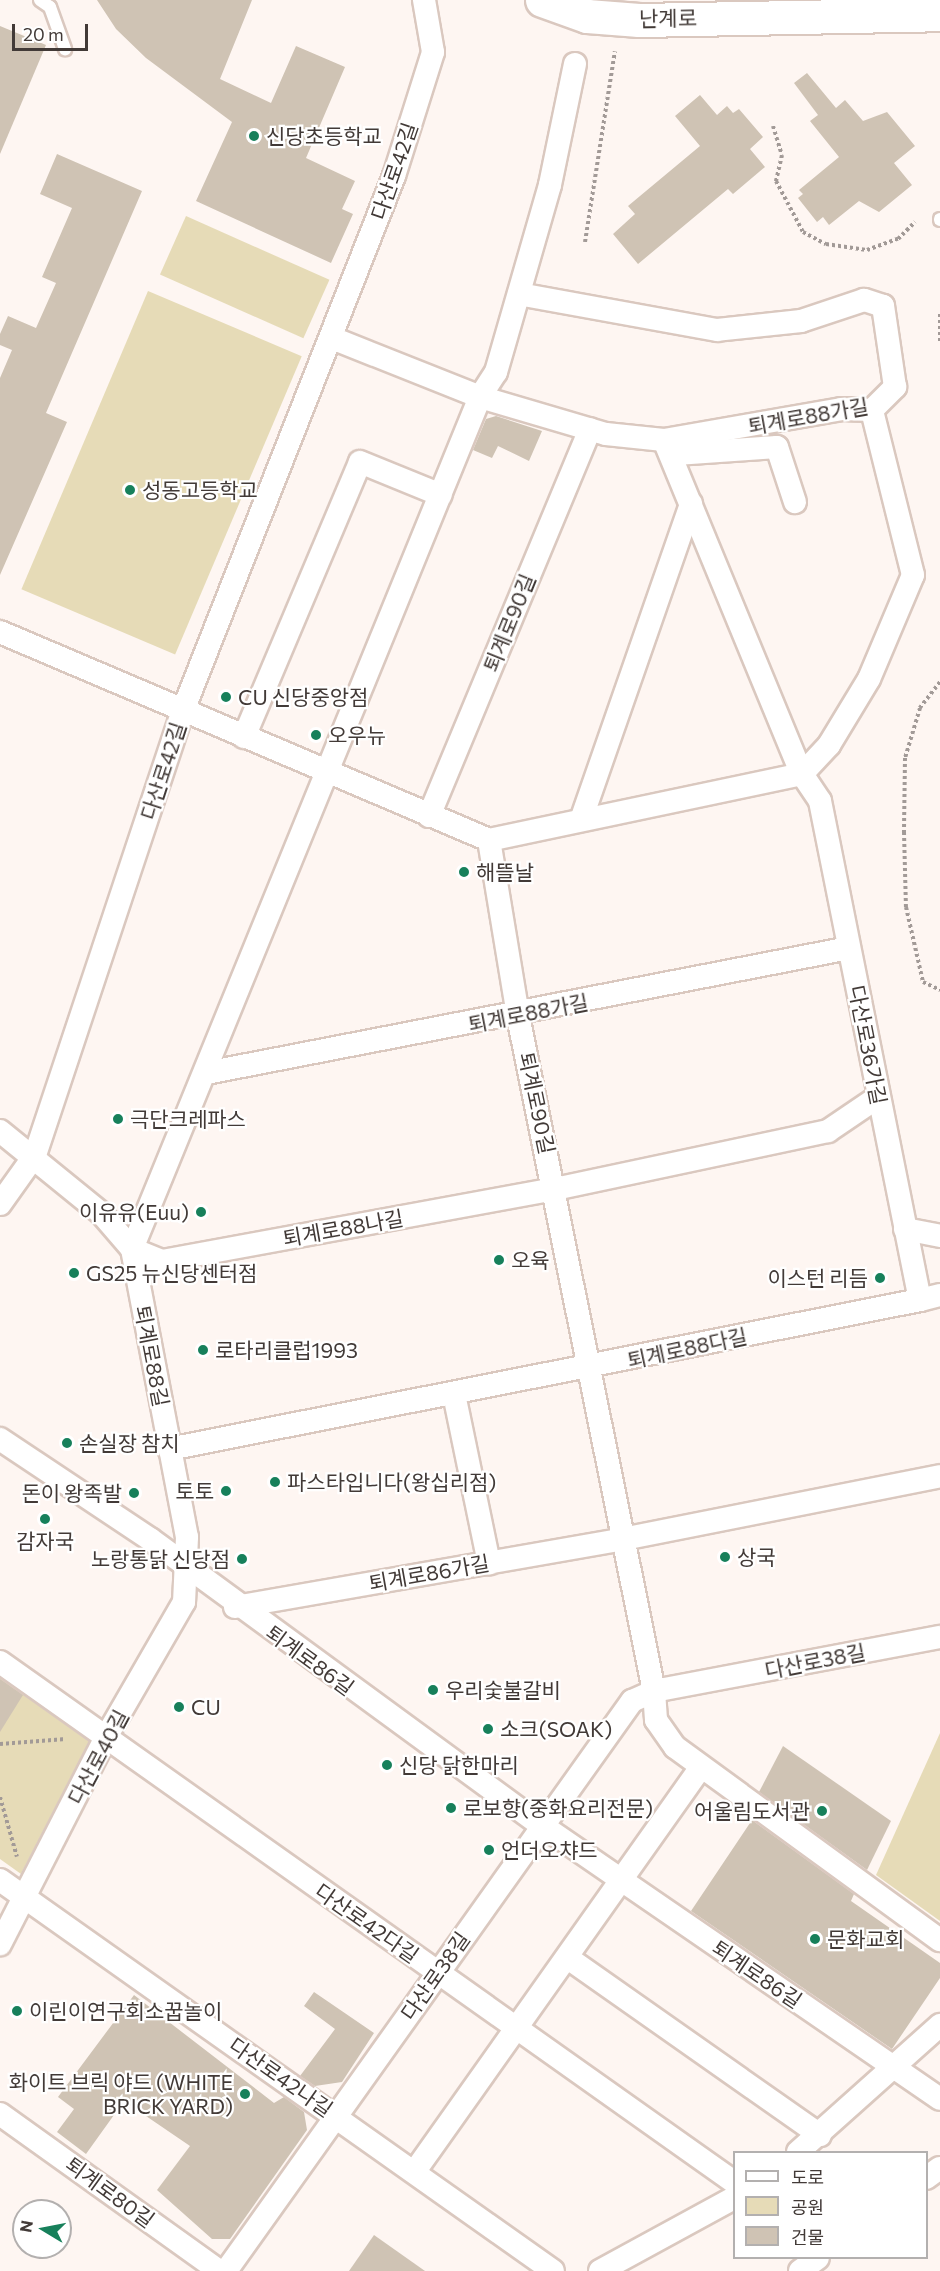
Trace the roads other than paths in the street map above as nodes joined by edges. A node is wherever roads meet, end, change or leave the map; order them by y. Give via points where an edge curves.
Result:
1 (40, 0) edge
2 (424, 0) edge
3 (542, 0) edge
4 (940, 14) edge
5 (65, 49) dead end
6 (575, 64) dead end
7 (519, 294) junction
8 (332, 338) junction
9 (480, 397) junction
10 (872, 410) junction
11 (590, 429) junction
12 (668, 447) junction
13 (441, 495) junction
14 (795, 502) dead end
15 (691, 504) junction
16 (0, 633) edge
17 (182, 713) junction
18 (244, 737) junction
19 (331, 772) junction
20 (802, 774) junction
21 (429, 816) junction
22 (581, 820) junction
23 (489, 840) junction
24 (849, 948) junction
25 (518, 1016) junction
26 (206, 1073) junction
27 (878, 1097) junction
28 (0, 1131) edge
29 (35, 1155) junction
30 (555, 1189) junction
31 (0, 1204) edge
32 (905, 1229) junction
33 (940, 1236) edge
34 (132, 1249) junction
35 (930, 1298) edge
36 (590, 1368) junction
37 (454, 1394) junction
38 (0, 1439) edge
39 (169, 1449) junction
40 (940, 1476) edge
41 (622, 1539) junction
42 (489, 1563) junction
43 (187, 1568) junction
44 (235, 1607) junction
45 (940, 1637) edge
46 (0, 1662) edge
47 (654, 1691) junction
48 (106, 1737) junction
49 (700, 1769) junction
50 (540, 1824) junction
51 (0, 1880) edge
52 (622, 1880) junction
53 (26, 1899) junction
54 (940, 1940) edge
55 (0, 1944) edge
56 (568, 1958) junction
57 (438, 1974) junction
58 (940, 2025) edge
59 (514, 2027) junction
60 (893, 2067) junction
61 (940, 2098) edge
62 (0, 2114) edge
63 (336, 2115) junction
64 (820, 2135) junction
65 (799, 2151) edge
66 (940, 2168) edge
67 (415, 2171) junction
68 (928, 2177) edge
69 (733, 2181) edge
70 (733, 2199) edge
71 (817, 2259) edge
72 (219, 2271) edge
73 (225, 2271) edge
74 (553, 2271) edge
75 (600, 2271) edge
76 (800, 2271) edge

1 - 5 lane via 50,7
2 - 8 street, 다산로42길 via 433,52 394,176
3 - 4 main road, 난계로 via 587,16 639,20
6 - 7 street via 550,185
7 - 9 street via 496,372
7 - 10 street, 퇴계로88가길 via 717,330 801,321 864,300 883,306 896,387
8 - 9 street
8 - 17 street, 다산로42길
9 - 11 street, 퇴계로88가길
9 - 13 street
10 - 12 street, 퇴계로88가길 via 841,409
10 - 20 street via 913,575 869,679 829,745
11 - 12 street, 퇴계로88가길
11 - 21 street, 퇴계로90길
12 - 14 street, 퇴계로88가길 via 777,447
12 - 15 street
13 - 18 street via 360,462
13 - 19 street
15 - 20 street
15 - 22 street
16 - 17 street
17 - 18 street
17 - 29 street, 다산로42길
18 - 19 street
19 - 21 street
19 - 26 street
20 - 22 street
20 - 24 street, 다산로36가길 via 820,801
21 - 23 street
22 - 23 street
23 - 25 street, 퇴계로90길
24 - 25 street, 퇴계로88가길
24 - 27 street, 다산로36가길
25 - 26 street, 퇴계로88가길
25 - 30 street, 퇴계로90길
26 - 34 street
27 - 30 street, 퇴계로88나길 via 828,1131
27 - 32 street, 다산로36가길
28 - 29 street
29 - 31 street, 다산로42길
29 - 34 street
30 - 34 street, 퇴계로88나길 via 162,1261
30 - 36 street
32 - 33 street
32 - 35 street, 다산로36가길
34 - 39 street, 퇴계로88길
35 - 36 street, 퇴계로88다길
36 - 37 street, 퇴계로88다길
36 - 41 street
37 - 39 street, 퇴계로88다길
37 - 42 street
38 - 43 street, 퇴계로86길
39 - 43 street, 퇴계로88길 via 188,1537
40 - 41 street, 퇴계로86가길
41 - 42 street, 퇴계로86가길
41 - 47 street
42 - 44 street, 퇴계로86가길
43 - 44 street, 퇴계로86길
43 - 48 street, 다산로40길 via 184,1602
44 - 50 street, 퇴계로86길
45 - 47 street, 다산로38길
46 - 48 street, 다산로42다길
47 - 49 street via 656,1720
47 - 50 street, 다산로38길 via 632,1701
48 - 53 street, 다산로40길
48 - 57 street, 다산로42다길
49 - 52 street
49 - 54 street
50 - 52 street, 퇴계로86길
50 - 57 street, 다산로38길
51 - 53 street, 다산로42나길
52 - 56 street
52 - 60 street, 퇴계로86길
53 - 55 street, 다산로40길
53 - 63 street, 다산로42나길
56 - 59 street
56 - 64 street
57 - 59 street, 다산로42다길
57 - 63 street, 다산로38길
58 - 60 street
59 - 67 street
59 - 69 street, 다산로42다길
60 - 61 street, 퇴계로86길
60 - 64 street
62 - 72 street, 퇴계로80길
63 - 67 street, 다산로42나길
63 - 73 street, 다산로38길
64 - 65 street
66 - 68 street
67 - 74 street, 다산로42나길
70 - 75 street
71 - 76 street

